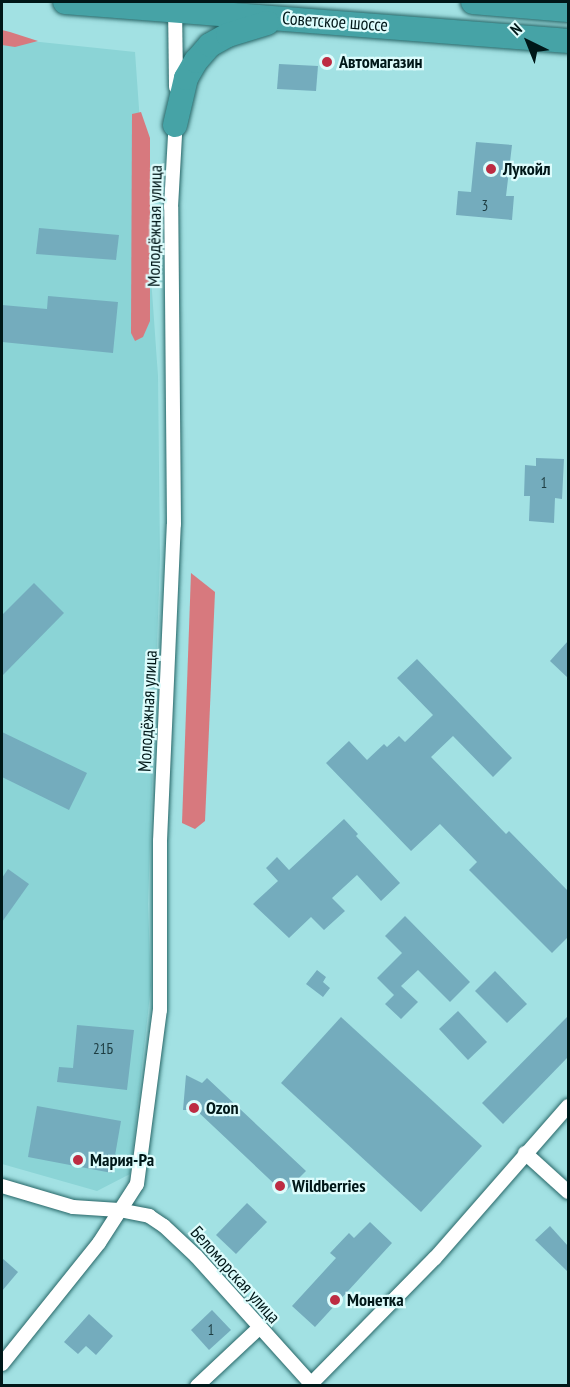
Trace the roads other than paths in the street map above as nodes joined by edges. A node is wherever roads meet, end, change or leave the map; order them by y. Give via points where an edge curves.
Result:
1 (65, 2) edge
2 (473, 2) edge
3 (175, 7) edge
4 (568, 10) edge
5 (284, 18) junction
6 (568, 41) edge
7 (176, 125) junction
8 (568, 1106) edge
9 (525, 1153) junction
10 (2, 1186) edge
11 (568, 1192) edge
12 (119, 1210) junction
13 (258, 1328) junction
14 (2, 1364) edge
15 (312, 1385) edge
16 (197, 1386) edge

1 - 3 highway, Советское шоссе
2 - 4 highway
3 - 5 highway, Советское шоссе
3 - 7 street, Молодёжная улица
5 - 6 highway, Советское шоссе
5 - 7 highway via 228,35 210,45 186,78
7 - 12 street, Молодёжная улица via 171,207 174,524 160,841 160,1010 137,1184
8 - 9 street
9 - 11 street
9 - 15 street via 435,1258
10 - 12 street, Беломорская улица via 73,1207
12 - 13 street, Беломорская улица via 149,1216 164,1226 196,1256
12 - 14 street, Молодёжная улица via 99,1243
13 - 15 street, Беломорская улица
13 - 16 street

